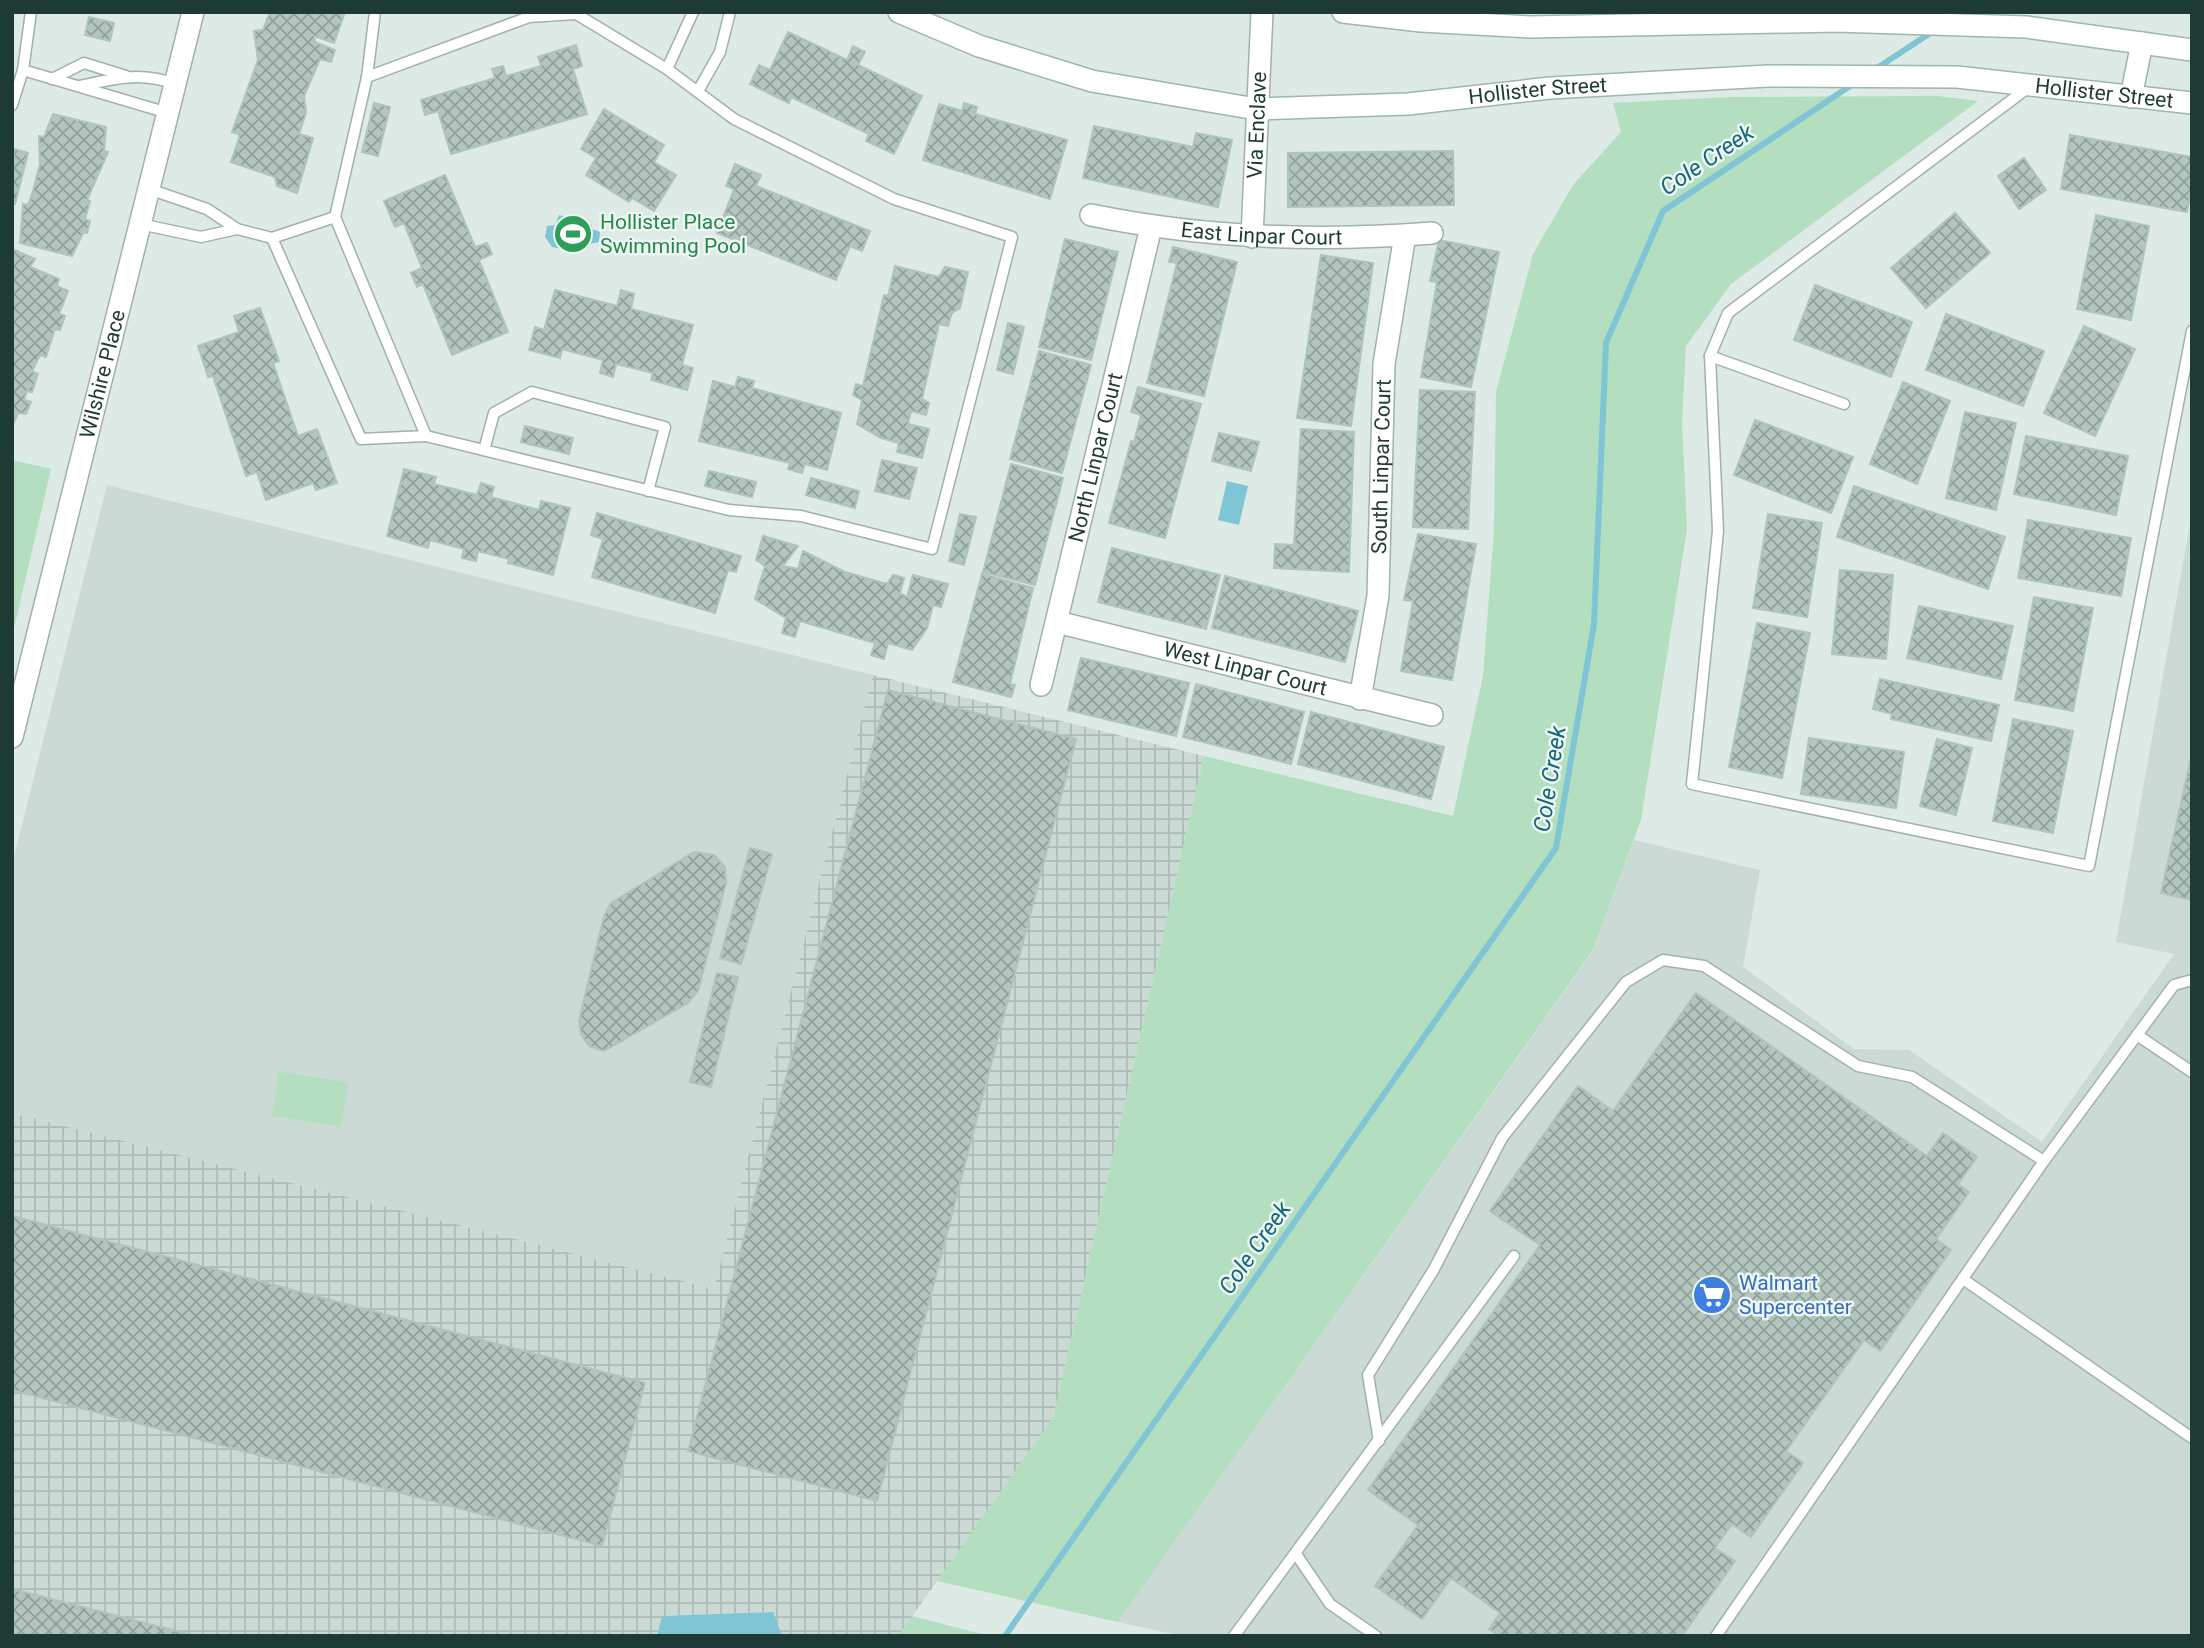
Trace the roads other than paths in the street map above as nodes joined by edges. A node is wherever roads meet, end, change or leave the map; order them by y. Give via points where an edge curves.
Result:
1 (31, 12) edge
2 (193, 12) edge
3 (375, 12) edge
4 (693, 12) edge
5 (730, 12) edge
6 (899, 12) edge
7 (1262, 12) edge
8 (1343, 12) edge
9 (574, 13) edge
10 (1530, 20) edge
11 (1560, 20) edge
12 (2142, 43) junction
13 (2192, 50) edge
14 (667, 69) junction
15 (23, 70) junction
16 (129, 76) junction
17 (367, 77) junction
18 (52, 79) junction
19 (175, 84) junction
20 (76, 86) junction
21 (2031, 86) junction
22 (698, 92) junction
23 (2131, 97) junction
24 (2192, 103) edge
25 (12, 105) edge
26 (1256, 109) junction
27 (167, 113) junction
28 (149, 189) junction
29 (1091, 215) dead end
30 (335, 217) junction
31 (140, 224) junction
32 (1151, 227) junction
33 (237, 229) junction
34 (1432, 233) dead end
35 (1405, 235) junction
36 (272, 237) junction
37 (1252, 237) junction
38 (2192, 331) edge
39 (1710, 356) junction
40 (1844, 404) dead end
41 (426, 436) junction
42 (484, 450) junction
43 (648, 491) junction
44 (1057, 622) junction
45 (1041, 685) dead end
46 (1360, 699) junction
47 (1432, 715) dead end
48 (12, 737) edge
49 (2192, 980) edge
50 (2137, 1035) junction
51 (2192, 1072) edge
52 (2044, 1161) junction
53 (1514, 1256) dead end
54 (1963, 1279) junction
55 (2192, 1438) edge
56 (1379, 1441) junction
57 (1296, 1554) junction
58 (1234, 1636) edge
59 (1376, 1636) edge
60 (1716, 1636) edge

1 - 15 lane
2 - 19 street, Wilshire Place
3 - 17 lane
4 - 14 lane
5 - 22 lane via 720,52
6 - 26 street, Hollister Street via 979,46 1092,80
7 - 26 street, Via Enclave
8 - 10 street via 1420,21
9 - 14 lane
9 - 17 lane via 528,17
10 - 11 street
11 - 12 street via 2026,27
12 - 13 street
12 - 23 street
14 - 22 lane
15 - 18 lane
15 - 25 lane
16 - 18 lane via 84,63
16 - 19 lane via 153,76
16 - 20 lane
17 - 30 lane
18 - 20 lane
19 - 27 street, Wilshire Place
20 - 27 lane
21 - 23 street, Hollister Street
21 - 26 street, Hollister Street via 1957,77 1768,76 1549,88 1408,104
21 - 39 lane via 1728,313
22 - 43 lane via 734,119 894,199 1012,237 932,549 801,516 729,510
23 - 24 street, Hollister Street
26 - 37 street, Via Enclave
27 - 28 street, Wilshire Place
28 - 31 street, Wilshire Place
28 - 33 lane via 207,209
29 - 32 street, East Linpar Court
30 - 36 lane
30 - 41 lane
31 - 33 lane via 201,237
31 - 48 street, Wilshire Place
32 - 37 street, East Linpar Court
32 - 44 street, North Linpar Court
33 - 36 lane
34 - 35 street, East Linpar Court
35 - 37 street, East Linpar Court
35 - 46 street, South Linpar Court via 1384,364 1378,596
36 - 41 lane via 361,439
38 - 39 lane via 2089,866 1692,784 1718,531
39 - 40 lane
41 - 42 lane
42 - 43 lane
42 - 43 lane via 494,413 532,392 664,427
44 - 45 street, North Linpar Court
44 - 46 street, West Linpar Court
46 - 47 street, West Linpar Court
49 - 50 lane via 2174,985
50 - 51 lane
50 - 52 lane
52 - 54 lane
52 - 56 lane via 1912,1077 1858,1066 1704,966 1663,960 1626,982 1502,1138 1434,1269 1368,1375
53 - 56 lane
54 - 55 lane
54 - 60 lane
56 - 57 lane
57 - 58 lane
57 - 59 lane via 1330,1604

